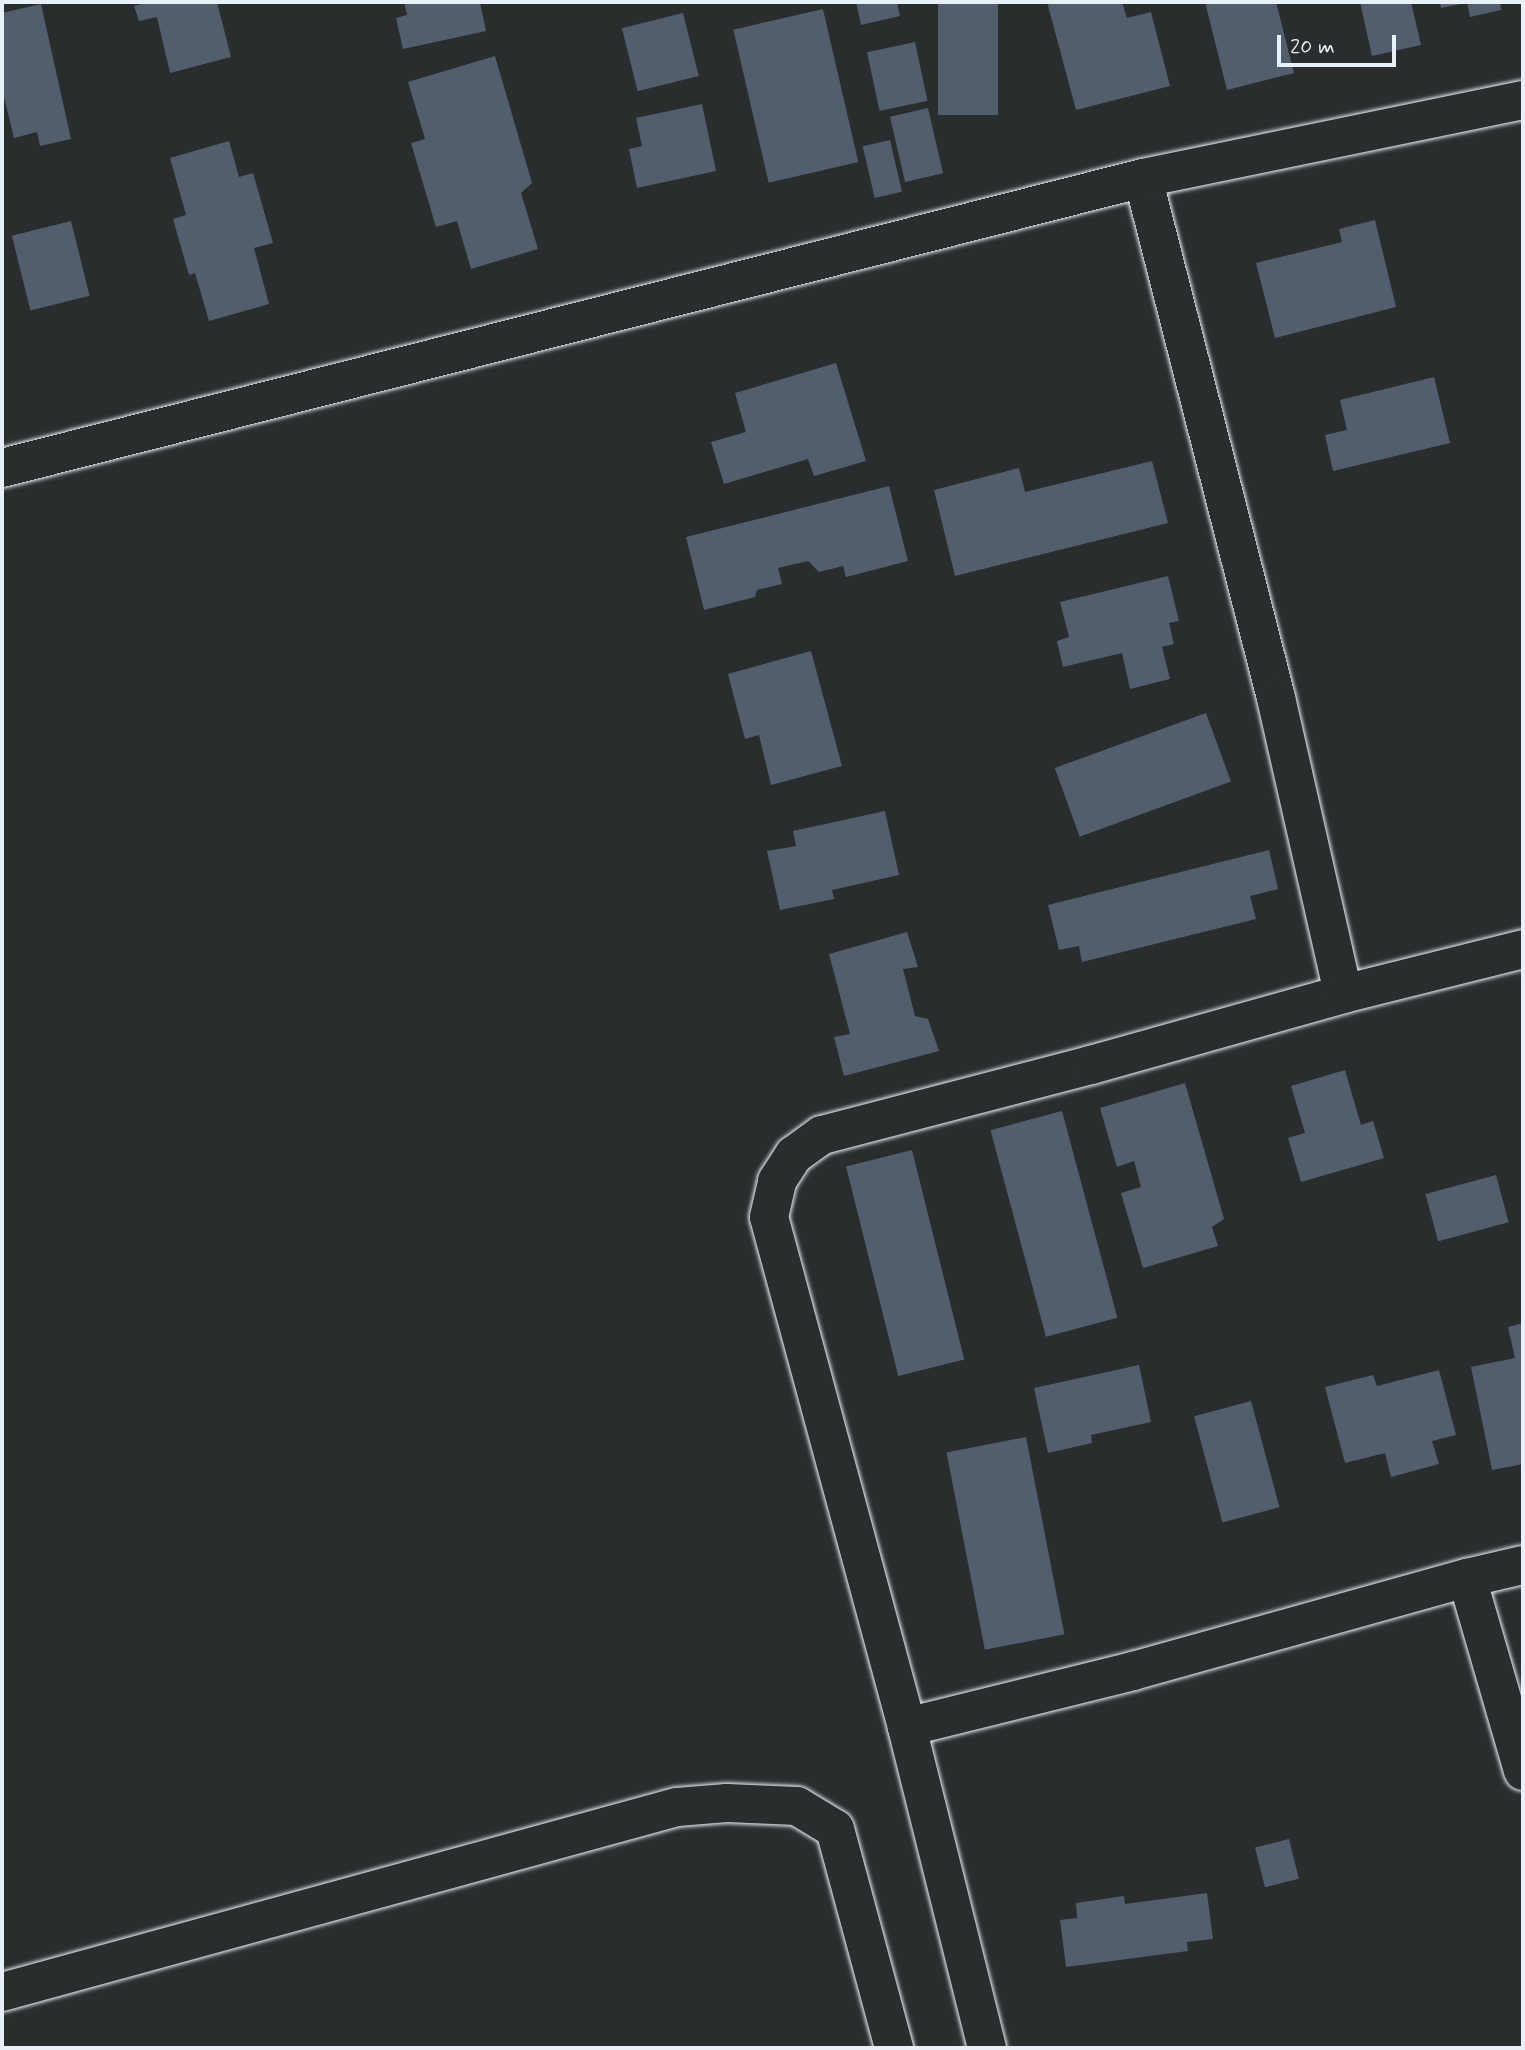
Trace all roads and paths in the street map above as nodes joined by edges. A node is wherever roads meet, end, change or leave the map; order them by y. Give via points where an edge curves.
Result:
1 (1523, 100) edge
2 (1143, 178) junction
3 (2, 467) edge
4 (1523, 949) edge
5 (1343, 994) junction
6 (1523, 1565) edge
7 (1467, 1578) junction
8 (907, 1727) junction
9 (1523, 1770) edge
10 (2, 1992) edge
11 (894, 2048) edge
12 (987, 2048) edge

1 - 2 street
2 - 3 street
2 - 5 street via 1276,698
4 - 5 street
5 - 8 street via 822,1135 794,1155 777,1181 769,1217
6 - 7 street
7 - 8 street via 1133,1671
7 - 9 street
8 - 12 street
10 - 11 street via 677,1807 727,1803 797,1806 835,1829

